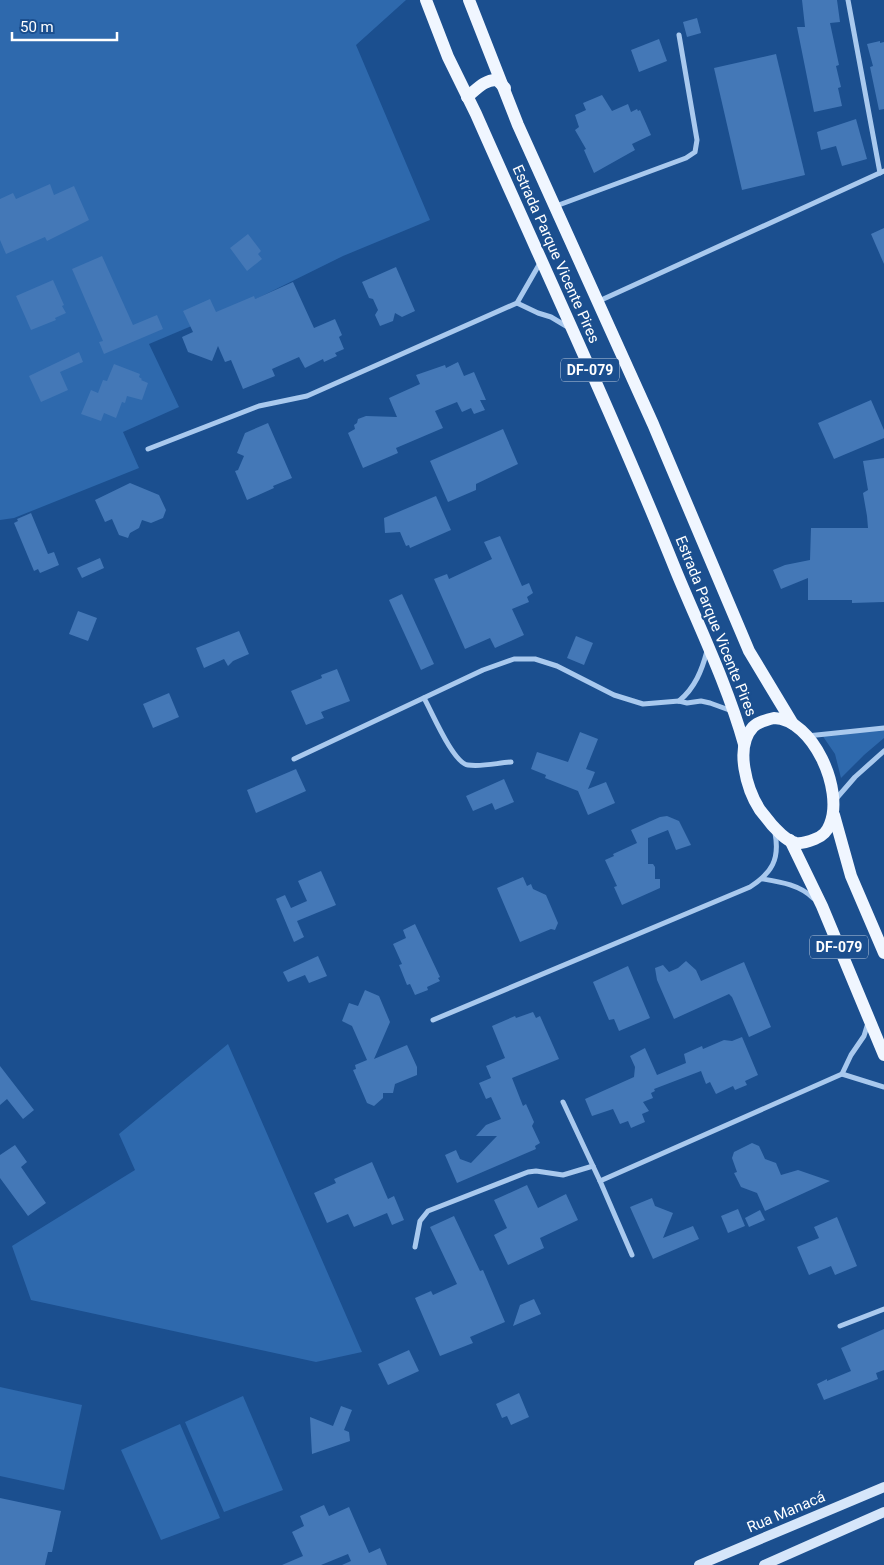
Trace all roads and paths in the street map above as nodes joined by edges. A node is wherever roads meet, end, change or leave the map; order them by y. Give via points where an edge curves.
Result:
1 (426, 0) edge
2 (469, 0) edge
3 (848, 0) edge
4 (679, 35) dead end
5 (505, 88) junction
6 (467, 97) junction
7 (882, 172) edge
8 (556, 206) junction
9 (541, 260) junction
10 (598, 301) junction
11 (517, 303) junction
12 (573, 333) junction
13 (148, 449) dead end
14 (708, 648) junction
15 (424, 698) junction
16 (679, 700) junction
17 (735, 712) junction
18 (792, 724) junction
19 (884, 728) edge
20 (807, 736) junction
21 (744, 744) junction
22 (884, 751) edge
23 (294, 758) dead end
24 (511, 762) dead end
25 (834, 800) junction
26 (834, 815) junction
27 (774, 827) junction
28 (790, 840) junction
29 (763, 879) junction
30 (822, 906) junction
31 (884, 953) edge
32 (868, 1017) junction
33 (433, 1020) dead end
34 (884, 1055) edge
35 (842, 1074) junction
36 (884, 1086) edge
37 (563, 1102) dead end
38 (593, 1166) junction
39 (600, 1181) junction
40 (414, 1247) dead end
41 (632, 1255) dead end
42 (884, 1309) edge
43 (840, 1326) dead end
44 (884, 1488) edge
45 (884, 1512) edge
46 (699, 1565) edge
47 (764, 1565) edge

1 - 6 main road, Estrada Parque Vicente Pires / DF-079
2 - 5 main road, Estrada Parque Vicente Pires / DF-079
3 - 7 street
4 - 8 street via 697,140 695,152
5 - 6 main road via 497,80 492,80
5 - 8 main road, Estrada Parque Vicente Pires / DF-079
6 - 9 main road, Estrada Parque Vicente Pires / DF-079
7 - 10 street
8 - 10 main road, Estrada Parque Vicente Pires / DF-079
9 - 11 street
9 - 12 main road, Estrada Parque Vicente Pires / DF-079
10 - 18 main road, Estrada Parque Vicente Pires / DF-079 via 749,651
11 - 12 street via 563,323
11 - 13 street via 308,396 258,406
12 - 14 main road, Estrada Parque Vicente Pires / DF-079
14 - 16 street via 694,685
14 - 17 main road, Estrada Parque Vicente Pires / DF-079
15 - 16 street via 505,661 523,658 557,666 614,695 643,704
15 - 23 street
15 - 24 street via 460,762 480,765
16 - 17 street via 710,703
17 - 21 main road, Estrada Parque Vicente Pires / DF-079
18 - 20 main road, DF-079
18 - 21 main road, DF-079 via 783,718 762,722 752,728
19 - 20 street
20 - 25 main road, DF-079 via 824,762
21 - 27 main road, DF-079 via 749,787 760,810
22 - 25 street
25 - 26 main road, DF-079
26 - 28 main road via 828,831 821,836 797,844
26 - 31 main road, DF-079 via 851,876
27 - 28 main road, DF-079
27 - 29 street via 778,847 771,869
28 - 30 main road, DF-079
29 - 30 street via 806,891
29 - 33 street
30 - 32 main road, DF-079
32 - 34 main road, DF-079
32 - 35 street via 864,1036
35 - 36 street
35 - 39 street
37 - 38 street
38 - 39 street
38 - 40 street via 563,1175 528,1172 428,1211 420,1221
39 - 41 street
42 - 43 street
44 - 46 street, Rua Manacá
45 - 47 street

